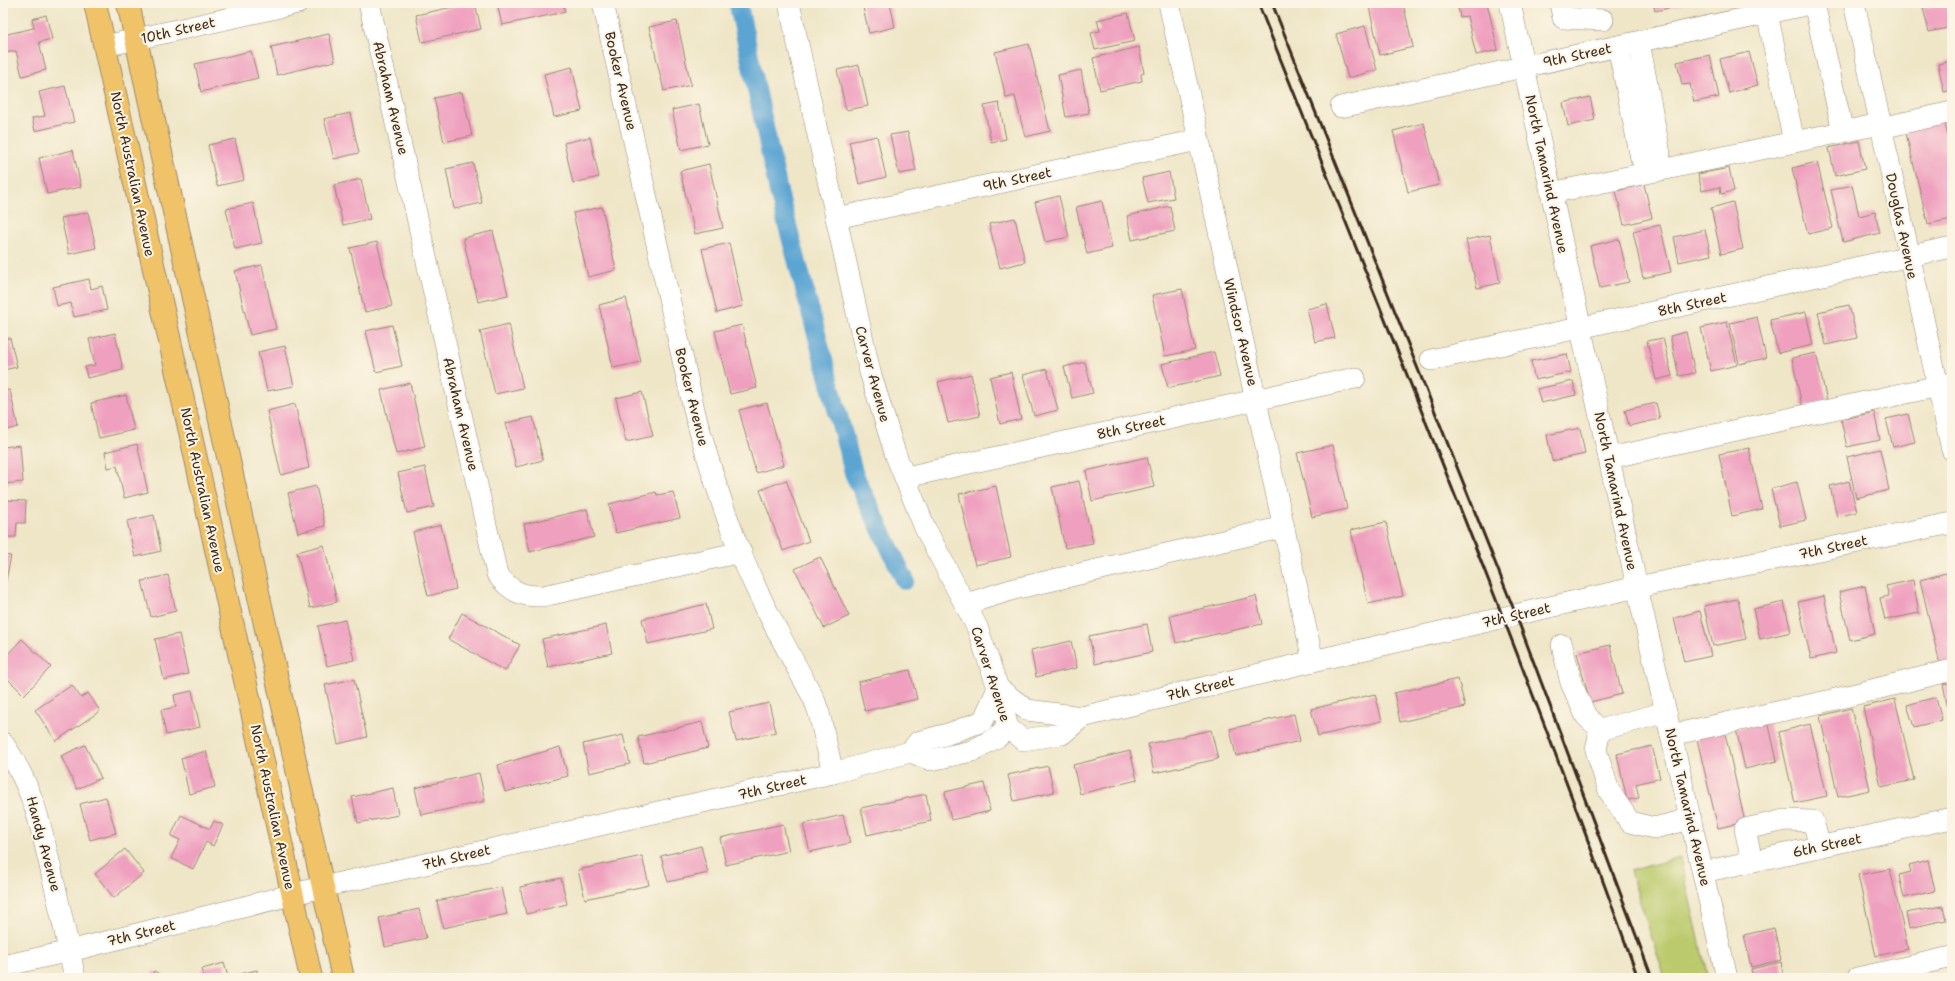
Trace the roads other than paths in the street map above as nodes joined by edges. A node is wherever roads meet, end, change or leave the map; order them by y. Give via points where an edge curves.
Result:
1 (95, 3) edge
2 (128, 3) edge
3 (298, 3) edge
4 (370, 3) edge
5 (603, 3) edge
6 (789, 3) edge
7 (1169, 3) edge
8 (1510, 3) edge
9 (1560, 3) edge
10 (1814, 3) edge
11 (1854, 3) edge
12 (1602, 11) edge
13 (1767, 13) junction
14 (137, 39) junction
15 (1639, 42) junction
16 (105, 46) junction
17 (1614, 47) junction
18 (1524, 67) junction
19 (1341, 107) dead end
20 (1952, 112) edge
21 (1880, 126) junction
22 (1843, 132) junction
23 (1198, 140) junction
24 (1794, 142) junction
25 (1551, 193) junction
26 (836, 218) junction
27 (1952, 247) edge
28 (1909, 256) junction
29 (1580, 328) junction
30 (1431, 360) dead end
31 (1355, 378) dead end
32 (1944, 384) edge
33 (1256, 400) junction
34 (1952, 450) edge
35 (1609, 458) junction
36 (906, 477) junction
37 (1952, 523) edge
38 (1284, 527) junction
39 (741, 552) junction
40 (1637, 587) junction
41 (966, 604) junction
42 (1562, 645) dead end
43 (1313, 661) junction
44 (1952, 670) edge
45 (998, 688) junction
46 (1666, 712) junction
47 (1082, 716) junction
48 (1008, 728) junction
49 (1600, 730) junction
50 (1671, 734) junction
51 (3, 743) edge
52 (910, 752) junction
53 (833, 773) junction
54 (1952, 818) edge
55 (1691, 819) junction
56 (1820, 846) junction
57 (1752, 861) junction
58 (1703, 872) junction
59 (322, 887) junction
60 (292, 895) junction
61 (70, 952) junction
62 (1952, 957) edge
63 (3, 966) edge
64 (75, 978) edge
65 (311, 978) edge
66 (343, 978) edge
67 (1727, 978) edge
68 (1857, 978) edge

1 - 16 main road, North Australian Avenue
2 - 14 main road
3 - 14 street, 10th Street
4 - 39 street, Abraham Avenue via 497,574 505,585 516,593 543,596
5 - 39 street, Booker Avenue via 695,414 713,477
6 - 26 street, Carver Avenue
7 - 23 street, Windsor Avenue
8 - 18 street, North Tamarind Avenue
9 - 12 street via 1564,18
10 - 13 street, 9th Street
10 - 22 street
11 - 21 street, Douglas Avenue
12 - 17 street
13 - 15 street, 9th Street
13 - 24 street
14 - 16 street, 10th Street
14 - 59 main road
15 - 17 street, 9th Street
15 - 17 street via 1660,154 1641,158
16 - 60 main road, North Australian Avenue
17 - 18 street, 9th Street
18 - 19 street, 9th Street
18 - 25 street, North Tamarind Avenue
20 - 21 street
21 - 22 street
21 - 28 street, Douglas Avenue
22 - 24 street
23 - 26 street, 9th Street
23 - 33 street, Windsor Avenue
24 - 25 street
25 - 29 street, North Tamarind Avenue
26 - 36 street, Carver Avenue via 870,372 895,453
27 - 28 street, 8th Street
28 - 29 street, 8th Street
28 - 32 street, Douglas Avenue
29 - 30 street, 8th Street
29 - 35 street, North Tamarind Avenue
31 - 33 street, 8th Street
32 - 34 street, Douglas Avenue
32 - 35 street
33 - 36 street, 8th Street
33 - 38 street, Windsor Avenue
35 - 40 street, North Tamarind Avenue
36 - 41 street, Carver Avenue via 924,528
37 - 40 street, 7th Street
38 - 41 street via 1014,589
38 - 43 street, Windsor Avenue
39 - 53 street, Booker Avenue via 769,616 820,713
40 - 43 street, 7th Street
40 - 46 street, North Tamarind Avenue
41 - 45 street, Carver Avenue via 977,627
42 - 49 street via 1571,683 1586,716
43 - 47 street, 7th Street
44 - 50 street via 1832,700
45 - 47 street, 7th Street via 1027,710
45 - 48 street, Carver Avenue
45 - 52 street, 7th Street via 983,721 918,742
46 - 49 street
46 - 50 street, North Tamarind Avenue
47 - 48 street, 7th Street via 1062,734 1023,740
48 - 52 street via 972,751 931,760
49 - 55 street via 1596,750 1609,791 1630,822 1654,828
50 - 55 street, North Tamarind Avenue
51 - 61 street, Handy Avenue via 29,787 40,819
52 - 53 street, 7th Street
53 - 59 street, 7th Street
54 - 56 street, 6th Street
55 - 58 street, North Tamarind Avenue
56 - 57 street, 6th Street
56 - 57 street via 1814,821 1785,820 1745,830
57 - 58 street, 6th Street
58 - 67 street, North Tamarind Avenue
59 - 60 street, 7th Street
59 - 66 main road
60 - 61 street, 7th Street
60 - 65 main road, North Australian Avenue
61 - 63 street, 7th Street
61 - 64 street
62 - 68 street

